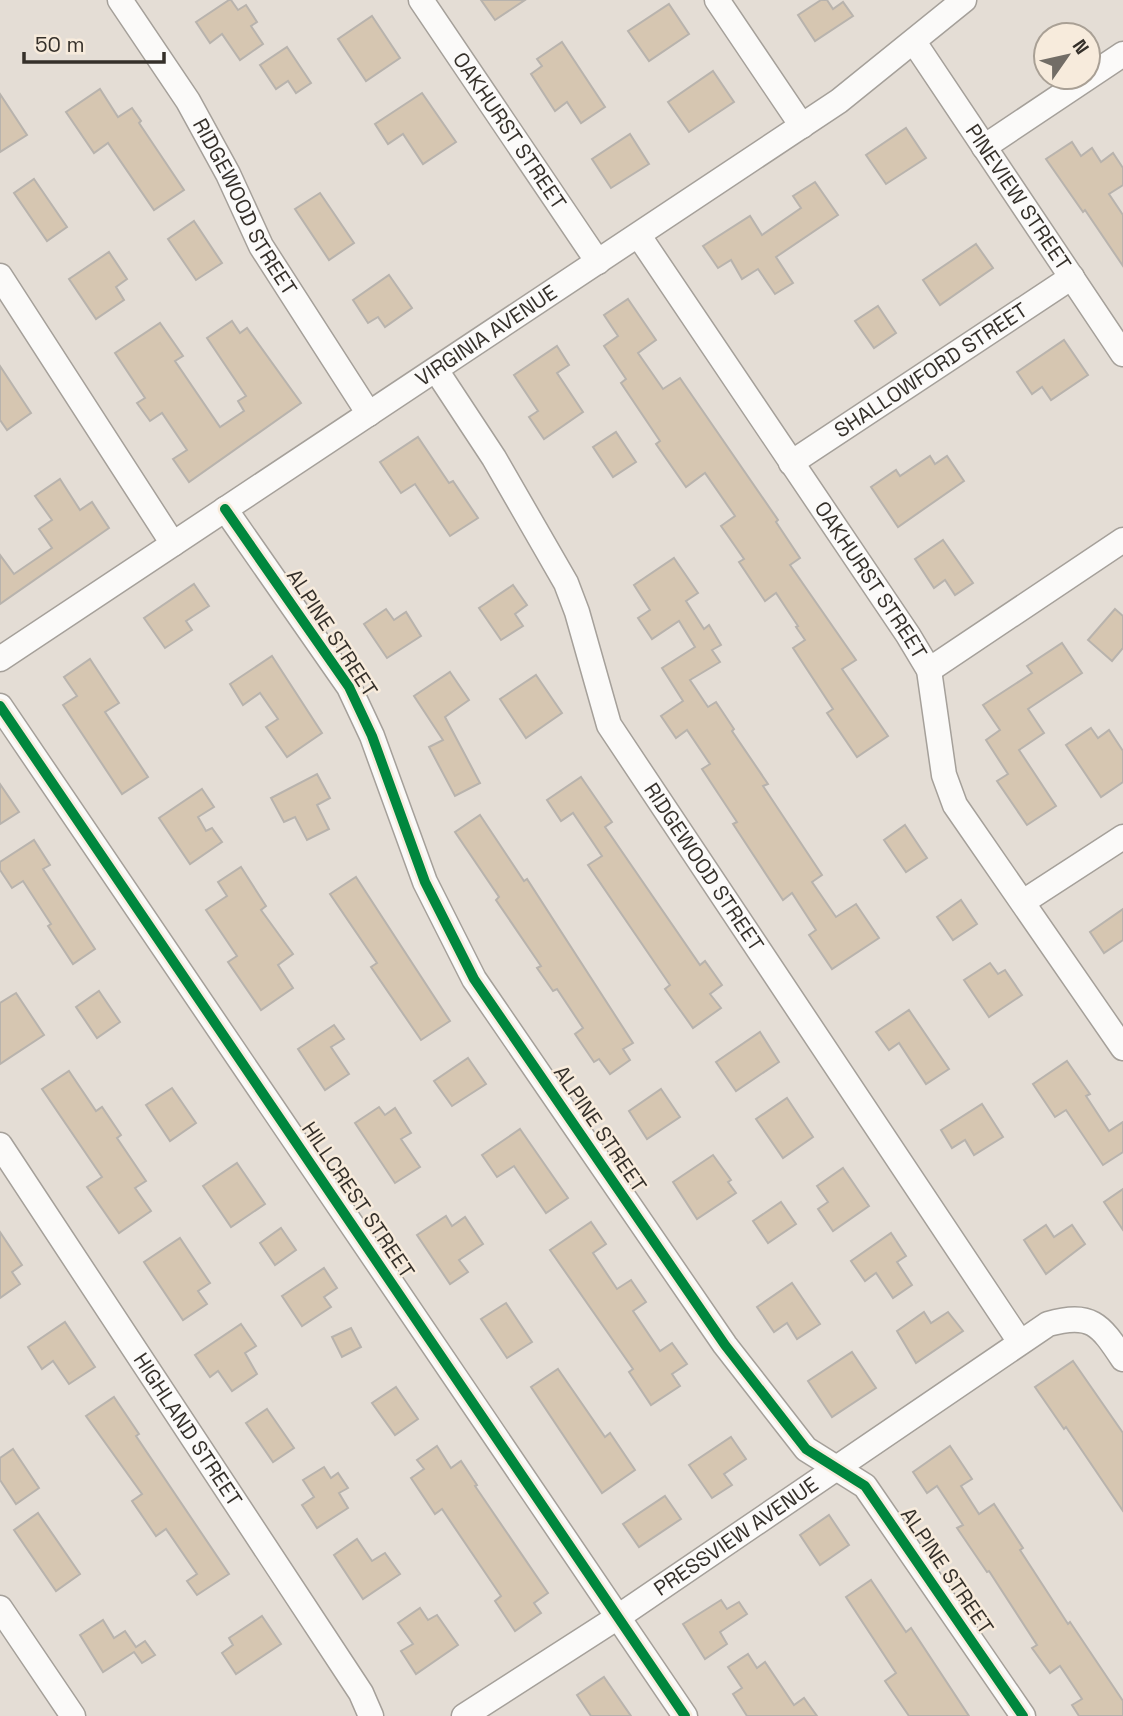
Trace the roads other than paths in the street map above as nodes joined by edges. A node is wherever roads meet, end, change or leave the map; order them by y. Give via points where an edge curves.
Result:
1 (120, 0) edge
2 (421, 0) edge
3 (717, 0) edge
4 (964, 0) edge
5 (914, 42) junction
6 (1123, 54) edge
7 (802, 126) junction
8 (984, 147) junction
9 (639, 236) junction
10 (598, 262) junction
11 (0, 276) edge
12 (1072, 277) junction
13 (1120, 342) edge
14 (436, 370) junction
15 (369, 414) junction
16 (792, 463) junction
17 (225, 509) junction
18 (1123, 540) edge
19 (173, 544) junction
20 (0, 659) edge
21 (929, 670) junction
22 (0, 706) edge
23 (1123, 837) edge
24 (1023, 902) junction
25 (1123, 1048) edge
26 (0, 1145) edge
27 (1020, 1342) junction
28 (1123, 1359) edge
29 (838, 1469) junction
30 (0, 1608) edge
31 (618, 1617) junction
32 (73, 1716) edge
33 (371, 1716) edge
34 (464, 1716) edge
35 (685, 1716) edge
36 (1023, 1716) edge

1 - 15 street, RIDGEWOOD STREET via 188,101 261,246
2 - 10 street, OAKHURST STREET
3 - 7 street
4 - 5 street, VIRGINIA AVENUE
5 - 7 street, VIRGINIA AVENUE
5 - 8 street, PINEVIEW STREET
6 - 8 street
7 - 9 street, VIRGINIA AVENUE
8 - 12 street, PINEVIEW STREET
9 - 10 street, VIRGINIA AVENUE
9 - 16 street, OAKHURST STREET
10 - 14 street, VIRGINIA AVENUE
11 - 19 street
12 - 13 street, PINEVIEW STREET
12 - 16 street, SHALLOWFORD STREET
14 - 15 street, VIRGINIA AVENUE
14 - 27 street, RIDGEWOOD STREET via 494,458 566,583 609,725
15 - 17 street, VIRGINIA AVENUE
16 - 21 street, OAKHURST STREET
17 - 19 street, VIRGINIA AVENUE
17 - 29 street, ALPINE STREET via 349,687 372,736 425,881 474,979 725,1345 806,1449
18 - 21 street
19 - 20 street, VIRGINIA AVENUE
21 - 24 street, OAKHURST STREET via 944,775 955,805
22 - 31 street, HILLCREST STREET
23 - 24 street
24 - 25 street, OAKHURST STREET
26 - 33 street, HIGHLAND STREET via 361,1693
27 - 28 street, PRESSVIEW AVENUE via 1048,1324 1079,1318 1095,1324
27 - 29 street, PRESSVIEW AVENUE
29 - 31 street, PRESSVIEW AVENUE
29 - 36 street, ALPINE STREET via 866,1486
30 - 32 street
31 - 34 street, PRESSVIEW AVENUE
31 - 35 street, HILLCREST STREET

